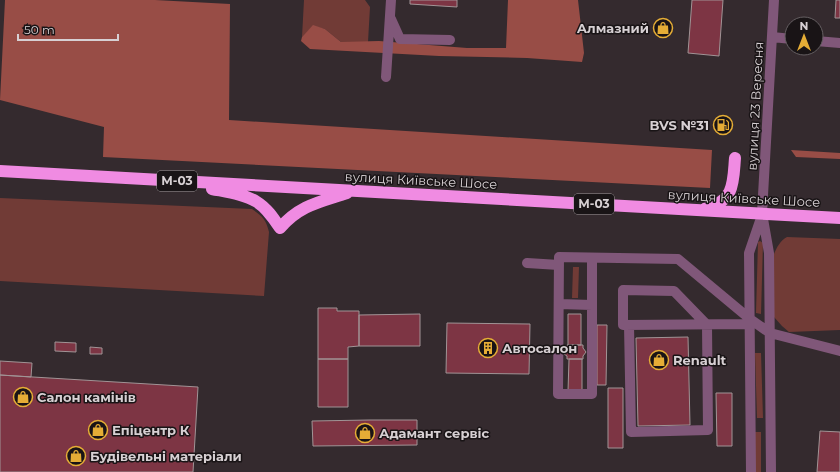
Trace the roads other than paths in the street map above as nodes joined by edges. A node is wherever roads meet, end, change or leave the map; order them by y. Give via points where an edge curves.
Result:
1 (391, 0) edge
2 (774, 0) edge
3 (390, 17) junction
4 (772, 37) junction
5 (784, 38) edge
6 (450, 40) dead end
7 (824, 42) edge
8 (840, 43) edge
9 (386, 77) dead end
10 (735, 158) dead end
11 (0, 171) edge
12 (174, 181) junction
13 (354, 191) junction
14 (697, 209) junction
15 (762, 213) junction
16 (840, 218) edge
17 (592, 258) junction
18 (527, 263) dead end
19 (559, 265) junction
20 (559, 304) junction
21 (592, 305) junction
22 (750, 321) junction
23 (707, 325) junction
24 (629, 326) junction
25 (770, 333) junction
26 (840, 351) edge
27 (751, 472) edge
28 (771, 472) edge

1 - 3 street
2 - 4 street, вулиця 23 Вересня
3 - 6 street via 400,39
3 - 9 street
4 - 5 street
4 - 15 street, вулиця 23 Вересня
7 - 8 street
10 - 14 highway via 732,190 715,206
11 - 12 highway, вулиця Київське Шосе / М-03
12 - 13 highway, вулиця Київське Шосе / М-03
12 - 13 highway via 233,193 257,202 280,228 289,217 305,207
13 - 14 highway, вулиця Київське Шосе / М-03
14 - 15 highway, вулиця Київське Шосе / М-03
15 - 16 highway, вулиця Київське Шосе / М-03
15 - 22 street via 749,253
15 - 25 street via 769,253
17 - 19 street via 559,257
17 - 21 street
17 - 22 street via 678,259
18 - 19 street
19 - 20 street
20 - 21 street
20 - 21 street via 558,394 592,394
22 - 23 street
22 - 25 street
22 - 27 street
23 - 24 street
23 - 24 street via 674,291 623,290 623,326
23 - 24 street via 708,430 631,432
25 - 26 street
25 - 28 street

